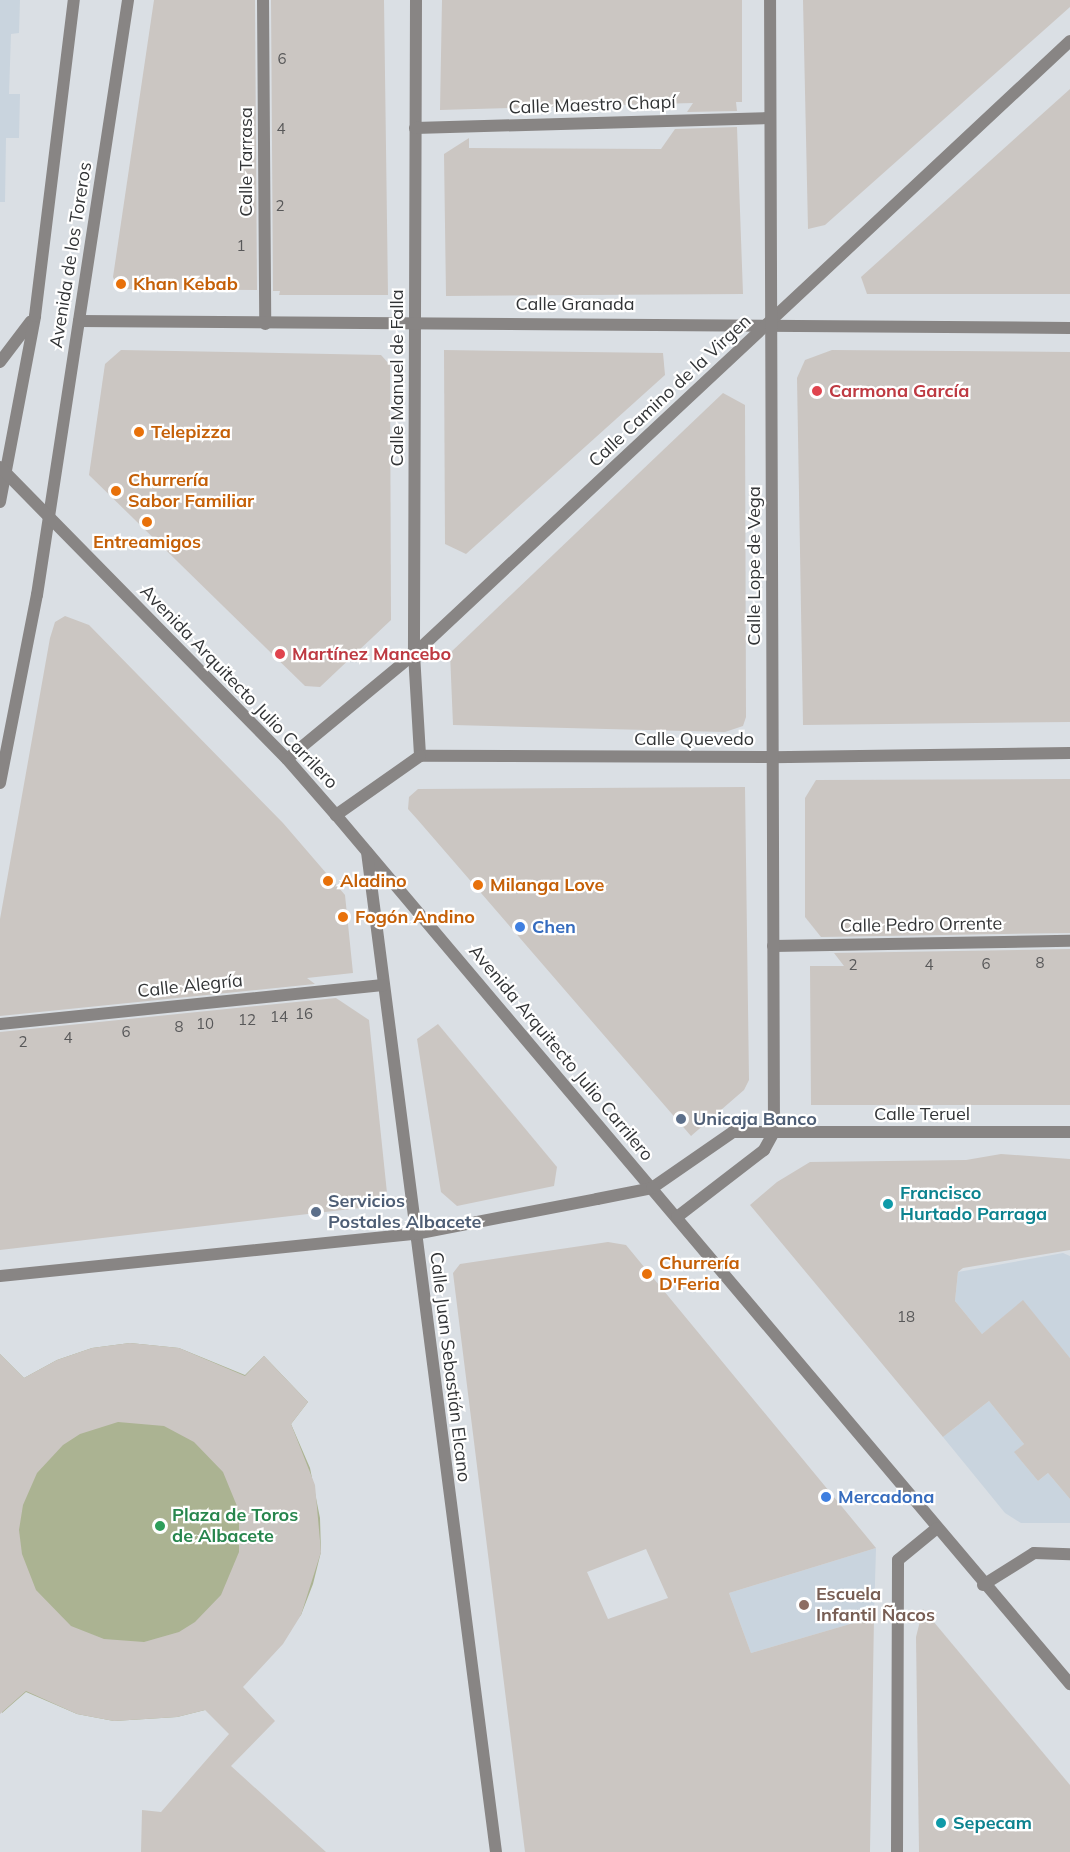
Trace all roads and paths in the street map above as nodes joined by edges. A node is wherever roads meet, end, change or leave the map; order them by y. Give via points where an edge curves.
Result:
1 (74, 0) edge
2 (128, 0) edge
3 (263, 0) edge
4 (416, 0) edge
5 (770, 0) edge
6 (1070, 41) edge
7 (770, 118) junction
8 (415, 128) junction
9 (35, 315) junction
10 (79, 321) junction
11 (416, 322) junction
12 (771, 323) junction
13 (265, 324) junction
14 (1070, 328) edge
15 (0, 362) edge
16 (3, 469) edge
17 (0, 502) edge
18 (49, 516) junction
19 (414, 654) junction
20 (1070, 753) edge
21 (420, 756) junction
22 (772, 758) junction
23 (286, 759) junction
24 (0, 783) edge
25 (336, 815) junction
26 (367, 851) junction
27 (1070, 941) edge
28 (773, 946) junction
29 (383, 985) junction
30 (0, 1024) edge
31 (774, 1132) junction
32 (1070, 1132) edge
33 (652, 1188) junction
34 (678, 1217) junction
35 (415, 1234) junction
36 (0, 1276) edge
37 (937, 1528) junction
38 (1070, 1554) edge
39 (983, 1585) junction
40 (1070, 1684) edge
41 (496, 1852) edge
42 (897, 1852) edge

1 - 9 street, Avenida de los Toreros
2 - 10 street, Avenida de los Toreros
3 - 13 street, Calle Tarrasa
4 - 8 street, Calle Manuel de Falla
5 - 7 street, Calle Lope de Vega
6 - 12 street, Calle Camino de la Virgen
7 - 8 street, Calle Maestro Chapí
7 - 12 street, Calle Lope de Vega
8 - 11 street, Calle Manuel de Falla
9 - 15 street, Avenida de los Toreros
9 - 16 street, Avenida de los Toreros
10 - 13 street, Calle Granada
10 - 18 street, Avenida de los Toreros
11 - 12 street, Calle Granada
11 - 13 street, Calle Granada
11 - 19 street, Calle Manuel de Falla
12 - 14 street, Calle Granada
12 - 19 street, Calle Camino de la Virgen
12 - 22 street, Calle Lope de Vega
16 - 17 street, Avenida de los Toreros
16 - 18 street, Avenida Arquitecto Julio Carrilero
18 - 23 street, Avenida Arquitecto Julio Carrilero
18 - 24 street, Avenida de los Toreros
19 - 21 street, Calle Manuel de Falla
19 - 23 street, Calle Camino de la Virgen
20 - 22 street, Calle Quevedo
21 - 22 street, Calle Quevedo
21 - 25 street
22 - 28 street, Calle Lope de Vega
23 - 25 street, Avenida Arquitecto Julio Carrilero
25 - 26 street, Avenida Arquitecto Julio Carrilero
26 - 29 street, Calle Juan Sebastián Elcano
26 - 33 street, Avenida Arquitecto Julio Carrilero
27 - 28 street, Calle Pedro Orrente
28 - 31 street, Calle Lope de Vega
29 - 30 street, Calle Alegría
29 - 35 street, Calle Juan Sebastián Elcano
31 - 32 street, Calle Teruel
31 - 33 street, Calle Teruel via 733,1132
31 - 34 street via 764,1150
33 - 34 street, Avenida Arquitecto Julio Carrilero
33 - 35 street
34 - 37 street, Avenida Arquitecto Julio Carrilero
35 - 36 street
35 - 41 street, Calle Juan Sebastián Elcano
37 - 39 street, Avenida Arquitecto Julio Carrilero
37 - 42 street via 898,1560
38 - 39 street via 1035,1554
39 - 40 street, Avenida Arquitecto Julio Carrilero

